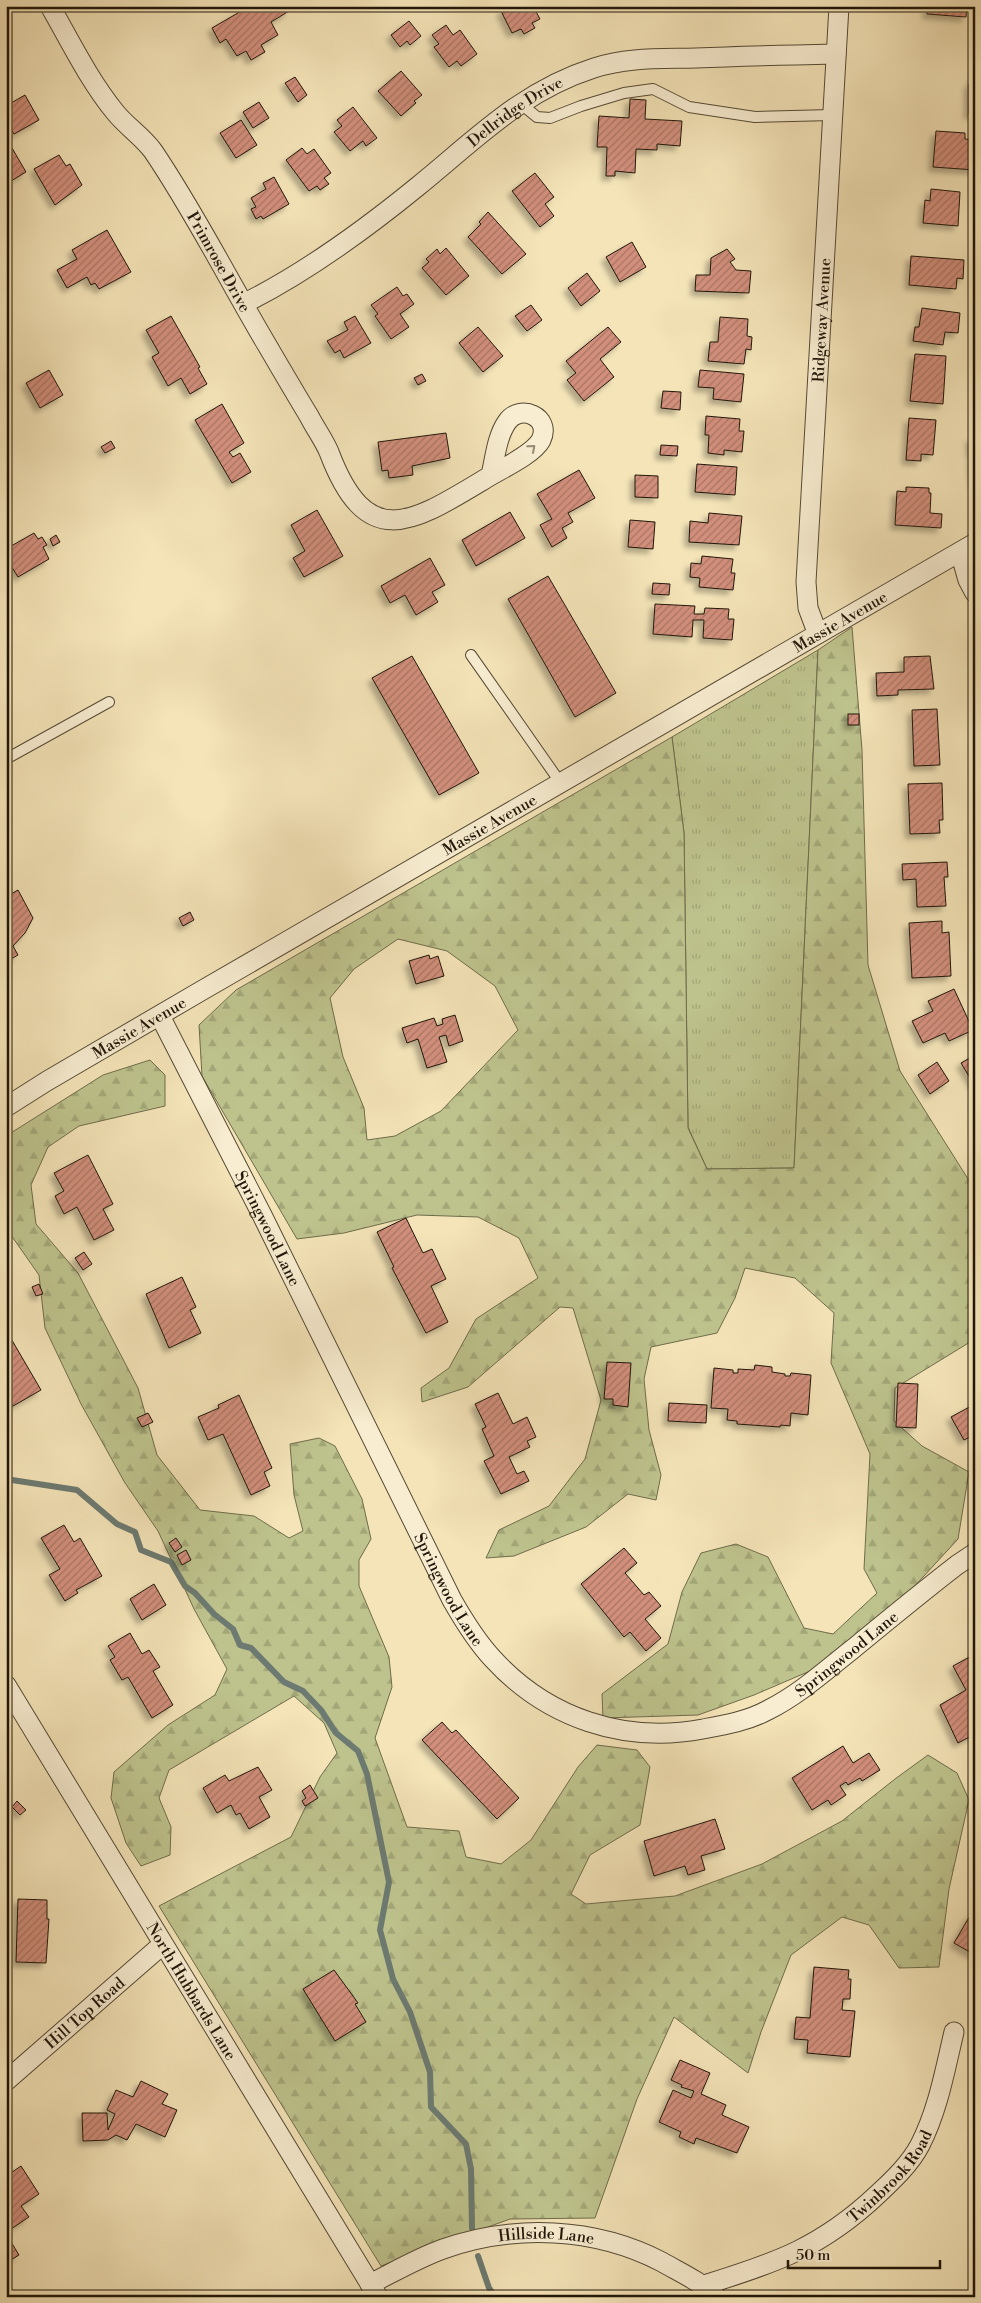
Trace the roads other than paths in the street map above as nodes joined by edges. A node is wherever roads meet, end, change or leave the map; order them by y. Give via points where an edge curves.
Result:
1 (50, 6) edge
2 (839, 6) edge
3 (836, 54) junction
4 (521, 104) junction
5 (832, 115) junction
6 (245, 303) junction
7 (491, 475) dead end
8 (968, 547) edge
9 (975, 593) edge
10 (817, 632) junction
11 (471, 655) dead end
12 (109, 702) dead end
13 (6, 760) edge
14 (560, 782) junction
15 (160, 1016) junction
16 (6, 1107) edge
17 (975, 1553) edge
18 (6, 1685) edge
19 (162, 1945) junction
20 (954, 2032) dead end
21 (6, 2081) edge
22 (374, 2290) edge
23 (710, 2291) edge

1 - 6 street, Primrose Drive via 115,112 152,150
2 - 3 street, Ridgeway Avenue
3 - 4 street, Dellridge Drive via 638,60 596,67 563,80
3 - 5 street, Ridgeway Avenue
4 - 5 lane via 537,117 550,118 624,93 653,89 689,107 755,117
4 - 6 street, Dellridge Drive via 482,130 359,232 314,263
5 - 10 street, Ridgeway Avenue via 806,582 808,608
6 - 7 street, Primrose Drive via 355,503 387,520 407,520
8 - 9 street via 968,580
8 - 10 street, Massie Avenue
10 - 14 street, Massie Avenue
11 - 14 lane
12 - 13 lane
14 - 15 street, Massie Avenue
15 - 16 street, Massie Avenue
15 - 17 street, Springwood Lane via 264,1217 452,1600 492,1658 542,1701 567,1715 626,1731 685,1732 748,1718 767,1711 802,1690
18 - 19 street, North Hubbards Lane
19 - 21 street, Hill Top Road
19 - 22 street, North Hubbards Lane
20 - 23 street, Twinbrook Road via 937,2104 920,2144 894,2179 856,2215 811,2245
22 - 23 street, Hillside Lane via 443,2249 485,2238 532,2233 611,2242 652,2257

